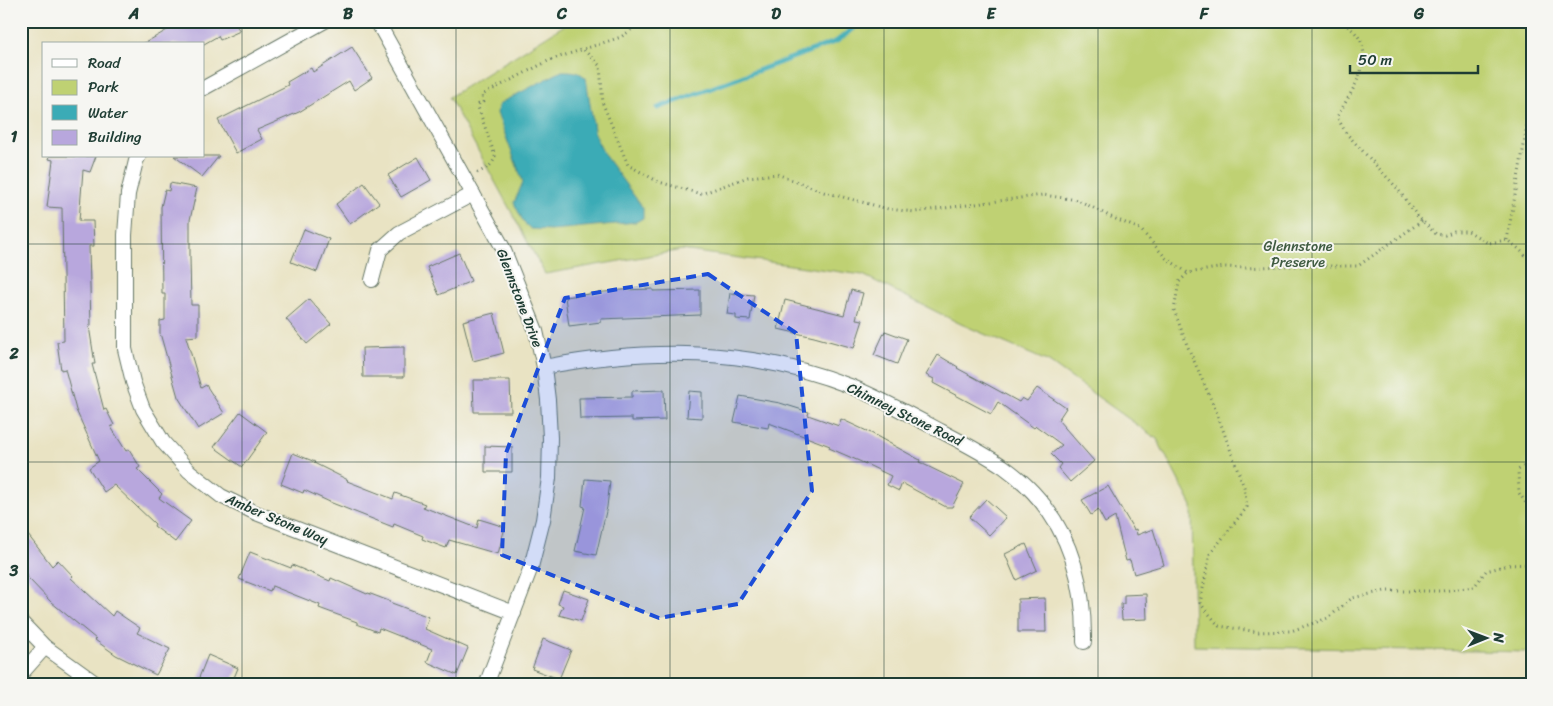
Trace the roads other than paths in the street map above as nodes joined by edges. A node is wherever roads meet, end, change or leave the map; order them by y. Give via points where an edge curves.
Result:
1 (325, 21) edge
2 (377, 21) edge
3 (205, 87) edge
4 (138, 158) edge
5 (473, 194) junction
6 (372, 280) dead end
7 (544, 367) junction
8 (514, 613) junction
9 (21, 622) edge
10 (1084, 642) dead end
11 (45, 647) junction
12 (21, 674) edge
13 (98, 685) edge
14 (486, 685) edge

1 - 3 street
2 - 5 street, Glennstone Drive
4 - 8 street, Amber Stone Way via 128,194 125,349 143,409 163,442 189,471 221,496 256,513
5 - 6 street via 388,242 380,250
5 - 7 street, Glennstone Drive via 503,248 536,331
7 - 8 street, Glennstone Drive via 550,429 549,478 531,567
7 - 10 street, Chimney Stone Road via 632,354 720,356 773,363 807,372 880,399 1006,468 1044,506 1060,528 1078,577
8 - 14 street, Glennstone Drive
9 - 11 street
11 - 12 street
11 - 13 street

